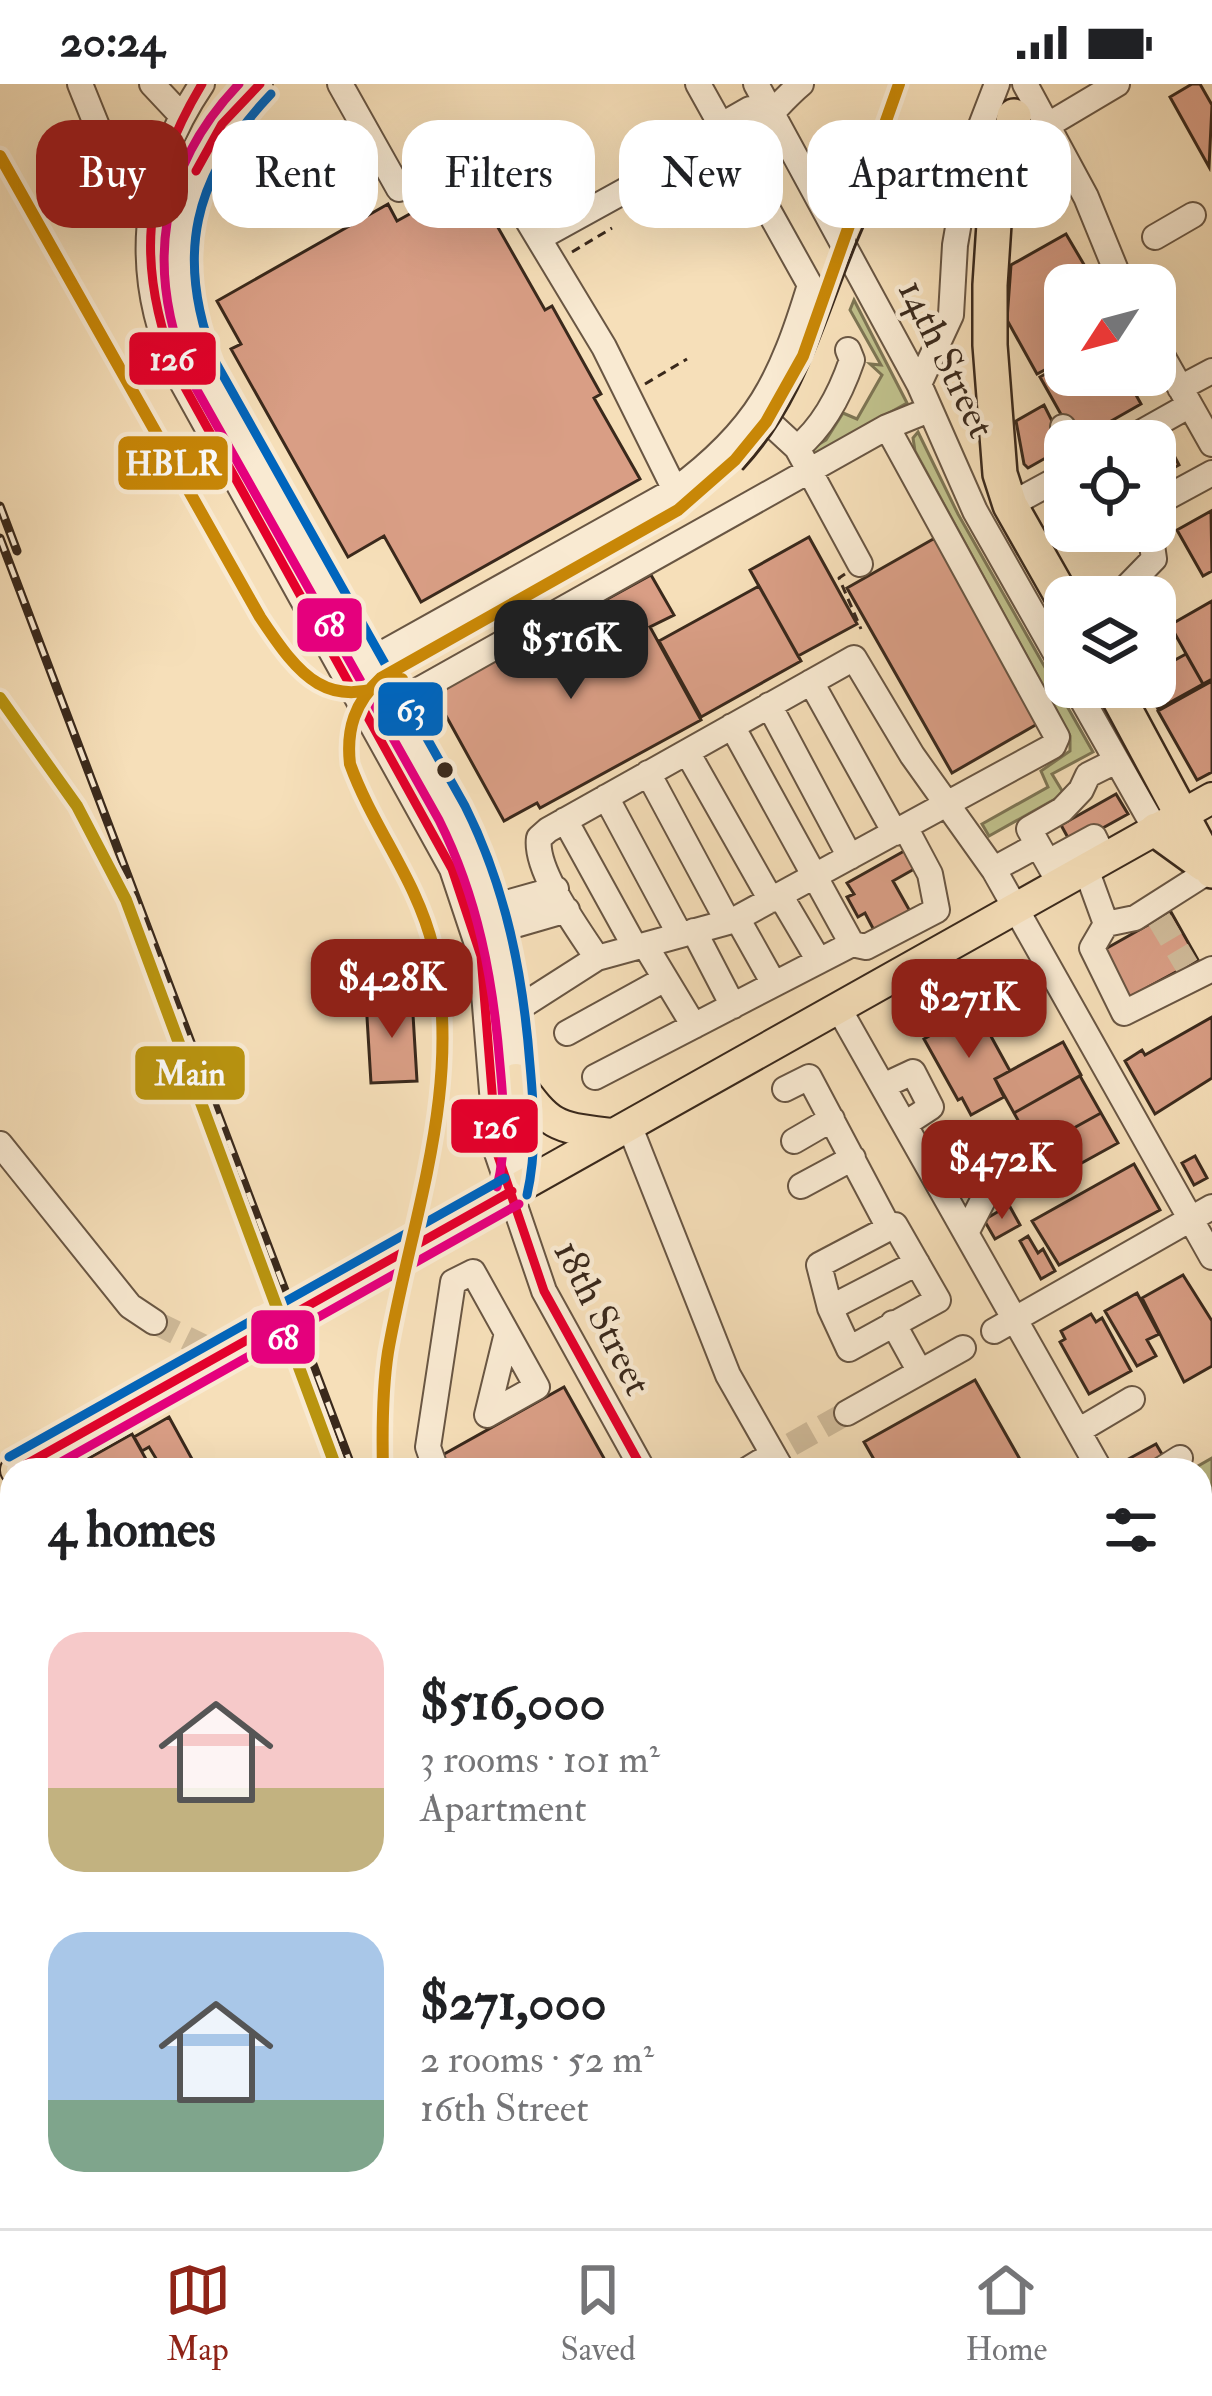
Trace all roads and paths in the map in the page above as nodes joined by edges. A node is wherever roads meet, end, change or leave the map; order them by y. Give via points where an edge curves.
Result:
1 (80, 84) edge
2 (152, 84) edge
3 (202, 84) edge
4 (260, 84) edge
5 (340, 84) edge
6 (698, 84) edge
7 (756, 84) edge
8 (801, 84) edge
9 (997, 84) edge
10 (1117, 84) edge
11 (1020, 100) edge
12 (770, 110) junction
13 (182, 116) junction
14 (95, 120) edge
15 (180, 120) edge
16 (718, 120) edge
17 (731, 120) edge
18 (1042, 120) edge
19 (1056, 120) edge
20 (1071, 169) edge
21 (619, 194) edge
22 (1193, 215) dead end
23 (148, 228) edge
24 (612, 228) dead end
25 (778, 228) edge
26 (1155, 236) dead end
27 (541, 237) junction
28 (555, 262) junction
29 (1113, 264) edge
30 (848, 350) dead end
31 (687, 359) dead end
32 (1212, 370) edge
33 (1176, 381) edge
34 (919, 384) junction
35 (628, 394) junction
36 (1185, 397) junction
37 (929, 410) junction
38 (758, 411) junction
39 (1154, 420) edge
40 (886, 427) junction
41 (1212, 444) edge
42 (803, 459) junction
43 (1212, 473) edge
44 (1044, 486) edge
45 (675, 490) junction
46 (1176, 493) edge
47 (1020, 499) junction
48 (1153, 552) edge
49 (860, 564) joint
50 (1054, 576) edge
51 (1137, 576) edge
52 (327, 616) junction
53 (861, 629) dead end
54 (1044, 633) edge
55 (368, 662) junction
56 (812, 682) junction
57 (392, 705) junction
58 (769, 706) junction
59 (1087, 708) edge
60 (1121, 708) edge
61 (732, 726) junction
62 (687, 752) junction
63 (1117, 761) junction
64 (649, 773) junction
65 (606, 797) junction
66 (1212, 798) edge
67 (947, 804) junction
68 (565, 820) junction
69 (1168, 823) junction
70 (900, 830) junction
71 (850, 857) junction
72 (1067, 864) junction
73 (994, 869) junction
74 (1212, 870) edge
75 (815, 876) junction
76 (776, 897) junction
77 (561, 900) junction
78 (1017, 908) junction
79 (733, 920) junction
80 (484, 922) junction
81 (1106, 924) junction
82 (687, 933) junction
83 (852, 944) junction
84 (640, 946) junction
85 (597, 958) junction
86 (819, 961) junction
87 (1198, 971) edge
88 (665, 979) junction
89 (774, 985) junction
90 (733, 1006) junction
91 (839, 1009) junction
92 (511, 1013) junction
93 (694, 1026) junction
94 (568, 1033) dead end
95 (595, 1077) dead end
96 (516, 1079) junction
97 (883, 1086) junction
98 (785, 1089) dead end
99 (832, 1119) junction
100 (904, 1124) junction
101 (621, 1130) junction
102 (794, 1141) dead end
103 (0, 1144) edge
104 (853, 1158) junction
105 (999, 1169) dead end
106 (801, 1186) dead end
107 (512, 1191) junction
108 (1201, 1213) edge
109 (889, 1228) junction
110 (966, 1233) junction
111 (1212, 1257) edge
112 (916, 1264) junction
113 (304, 1308) tunnel mouth
114 (830, 1308) junction
115 (154, 1322) tunnel mouth
116 (893, 1323) junction
117 (1005, 1325) junction
118 (507, 1333) dead end
119 (963, 1348) dead end
120 (920, 1372) junction
121 (174, 1382) tunnel mouth
122 (1132, 1399) dead end
123 (847, 1414) tunnel mouth
124 (1078, 1431) junction
125 (37, 1458) edge
126 (432, 1458) edge
127 (636, 1458) edge
128 (760, 1458) edge
129 (1093, 1458) edge

1 - 14 street
2 - 13 street
3 - 13 street, 18th Street
4 - 52 street, 18th Street via 222,124 195,173 180,220 177,289 202,369
5 - 27 street via 399,189 490,158
6 - 16 street
7 - 12 street, 14th Street
8 - 12 street
9 - 34 street via 966,182 951,315
10 - 19 street
11 - 18 street
11 - 47 highway via 994,224 989,306 1000,474
12 - 17 street
12 - 34 street, 14th Street
13 - 15 street, 18th Street
20 - 29 street
21 - 27 street
22 - 26 street
23 - 52 street, 18th Street via 151,296 178,375
24 - 28 path
25 - 38 street via 810,285 783,368
27 - 28 street
28 - 35 street
30 - 42 street via 852,360
31 - 35 path
32 - 36 street
33 - 36 street
34 - 37 street, 14th Street
35 - 45 street
36 - 39 street
36 - 41 street
37 - 40 street
37 - 54 street, 14th Street
38 - 42 street
38 - 45 street
40 - 42 street
40 - 67 street via 1057,737
42 - 49 street
42 - 57 street
43 - 46 street
44 - 47 street
45 - 55 street
47 - 50 highway
48 - 51 street
49 - 53 path via 839,578
52 - 55 street, 18th Street
52 - 80 street, 18th Street
55 - 57 street, 18th Street
56 - 58 street
56 - 67 street via 858,661
56 - 70 street
57 - 80 street, 18th Street via 464,835
58 - 61 street
58 - 71 street
59 - 63 street
60 - 69 highway
61 - 62 street
61 - 75 street
62 - 64 street
62 - 76 street
63 - 69 street
63 - 72 street via 1088,775 1062,810 1029,830
64 - 65 street
64 - 79 street
65 - 68 street
65 - 82 street
66 - 69 main road
67 - 70 street
67 - 73 street
68 - 77 street via 538,845
68 - 84 street
69 - 72 main road
69 - 74 highway
70 - 71 street
70 - 83 street via 930,874 937,910 866,947
71 - 75 street
72 - 73 street
72 - 78 main road
72 - 81 street
73 - 78 street
74 - 81 street via 1156,913
75 - 76 street
75 - 83 street
76 - 79 street
76 - 86 street
77 - 80 street
77 - 85 street
78 - 91 main road
78 - 108 street
79 - 82 street
79 - 89 street
80 - 92 street, 18th Street
80 - 107 street, 18th Street via 497,1154
81 - 87 street via 1092,948 1124,1013
82 - 84 street
82 - 90 street
83 - 86 street
84 - 85 street
84 - 88 street
85 - 92 street
86 - 89 street
88 - 93 street
88 - 94 street
89 - 90 street
90 - 93 street
91 - 97 street
91 - 101 main road
92 - 96 street, 18th Street
93 - 95 street
96 - 101 main road via 568,1130
96 - 107 street, 18th Street via 522,1150
97 - 100 street
97 - 100 street via 913,1072 926,1091 932,1107
98 - 99 street via 809,1077
99 - 102 street
99 - 104 street
100 - 110 street
101 - 107 main road
101 - 128 street
103 - 115 street via 130,1306
104 - 106 street
104 - 109 street
105 - 110 street
107 - 113 main road
107 - 127 street, 18th Street via 544,1292
108 - 111 street
108 - 117 street
109 - 112 street via 895,1225
109 - 114 street via 819,1265
110 - 117 street
112 - 114 street
112 - 116 street via 938,1300
114 - 116 street via 849,1349
116 - 120 street
117 - 124 street
118 - 126 street via 473,1273 453,1282
119 - 120 street
120 - 123 street
121 - 125 main road
122 - 124 street
124 - 129 street

